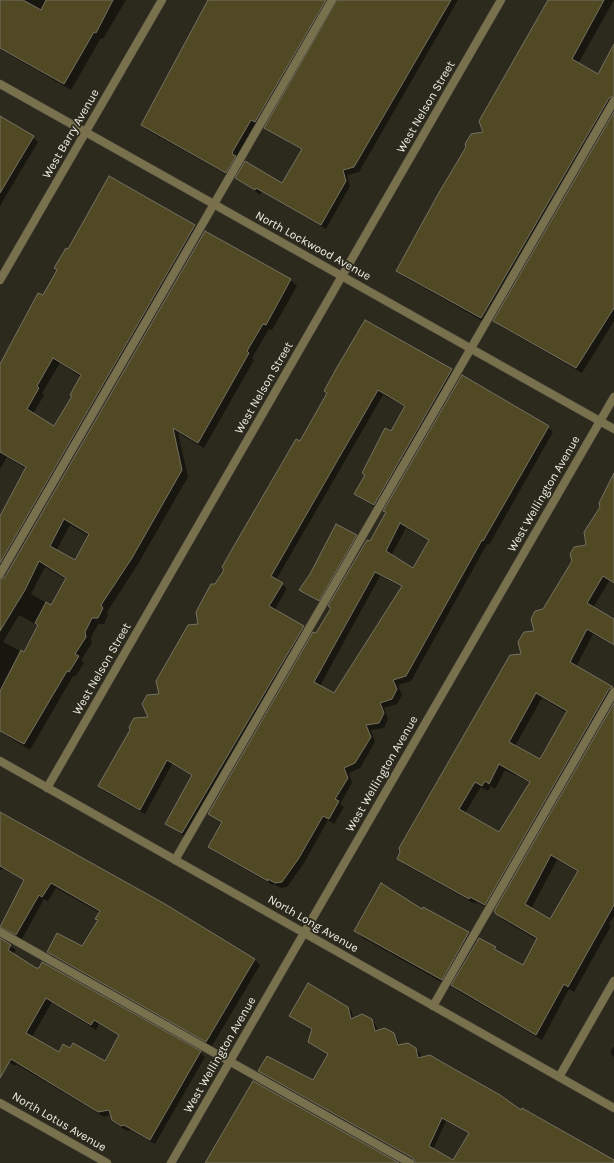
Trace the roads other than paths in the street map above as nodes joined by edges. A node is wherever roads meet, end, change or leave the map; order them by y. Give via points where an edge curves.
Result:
1 (162, 0) edge
2 (332, 0) edge
3 (501, 0) edge
4 (0, 84) edge
5 (614, 101) edge
6 (86, 132) junction
7 (214, 204) junction
8 (342, 276) junction
9 (0, 280) edge
10 (470, 348) junction
11 (614, 397) edge
12 (600, 421) junction
13 (614, 429) edge
14 (0, 574) edge
15 (614, 692) edge
16 (0, 761) edge
17 (47, 788) junction
18 (175, 860) junction
19 (0, 932) edge
20 (304, 933) junction
21 (614, 981) edge
22 (433, 1006) junction
23 (230, 1061) junction
24 (559, 1077) junction
25 (0, 1102) edge
26 (614, 1108) edge
27 (107, 1163) edge
28 (171, 1163) edge
29 (410, 1163) edge

1 - 6 street, West Barry Avenue
2 - 7 street
3 - 8 street, West Nelson Street
4 - 6 street, North Lockwood Avenue
5 - 10 street
6 - 7 street, North Lockwood Avenue
6 - 9 street, West Barry Avenue
7 - 8 street, North Lockwood Avenue
7 - 14 street
8 - 10 street, North Lockwood Avenue
8 - 17 street, West Nelson Street
10 - 12 street, North Lockwood Avenue
10 - 18 street
11 - 12 street, West Wellington Avenue
12 - 13 street, North Lockwood Avenue
12 - 20 street, West Wellington Avenue
15 - 22 street
16 - 17 street, North Long Avenue
17 - 18 street, North Long Avenue
18 - 20 street, North Long Avenue
19 - 23 street
20 - 22 street, North Long Avenue
20 - 23 street, West Wellington Avenue
21 - 24 street
22 - 24 street, North Long Avenue
23 - 28 street, West Wellington Avenue
23 - 29 street
24 - 26 street, North Long Avenue
25 - 27 street, North Lotus Avenue

